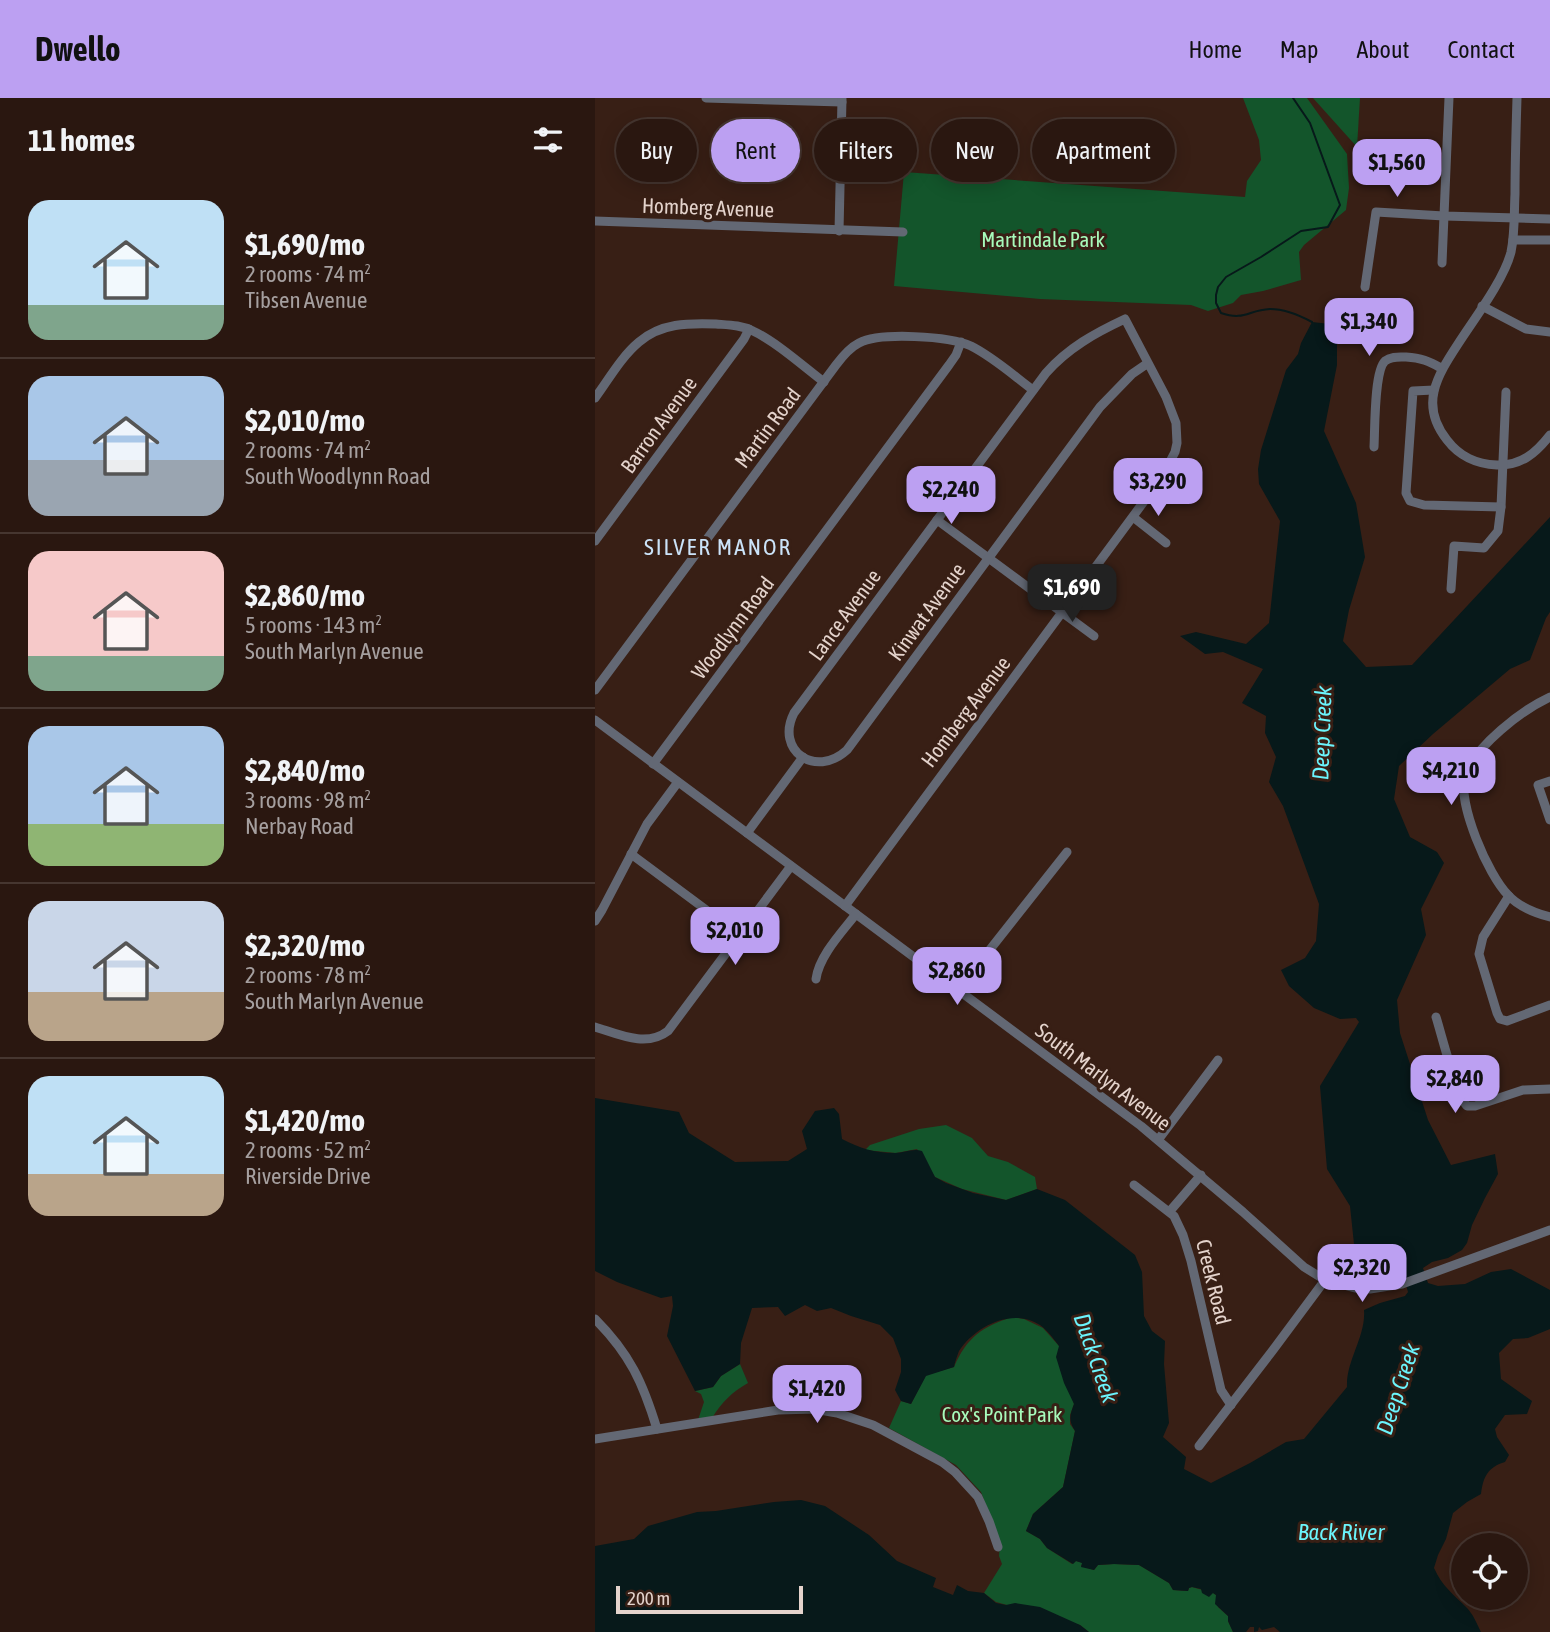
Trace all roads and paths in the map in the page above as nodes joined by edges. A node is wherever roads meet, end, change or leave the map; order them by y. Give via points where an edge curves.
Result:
1 (706, 98) edge
2 (1449, 98) edge
3 (1517, 98) edge
4 (842, 100) edge
5 (1444, 216) junction
6 (1514, 219) junction
7 (1550, 219) edge
8 (595, 221) edge
9 (839, 230) junction
10 (904, 232) dead end
11 (1513, 240) junction
12 (1550, 240) edge
13 (1442, 263) dead end
14 (1365, 287) dead end
15 (1482, 306) junction
16 (1125, 319) joint
17 (749, 329) junction
18 (1550, 332) edge
19 (961, 342) junction
20 (1148, 363) junction
21 (1441, 369) junction
22 (824, 382) junction
23 (1033, 390) junction
24 (1434, 390) junction
25 (1506, 392) dead end
26 (595, 398) edge
27 (1550, 435) edge
28 (1374, 447) dead end
29 (1503, 465) junction
30 (1501, 507) junction
31 (1133, 517) junction
32 (937, 520) junction
33 (595, 541) edge
34 (1166, 542) dead end
35 (988, 558) junction
36 (1451, 589) dead end
37 (1062, 613) junction
38 (1094, 636) dead end
39 (595, 690) edge
40 (1550, 697) edge
41 (597, 726) edge
42 (803, 757) junction
43 (653, 764) junction
44 (1550, 780) edge
45 (678, 782) junction
46 (1550, 820) edge
47 (747, 833) junction
48 (1067, 852) dead end
49 (631, 854) junction
50 (791, 866) junction
51 (1509, 896) junction
52 (845, 906) junction
53 (856, 914) junction
54 (1550, 917) edge
55 (595, 921) edge
56 (740, 935) junction
57 (816, 979) dead end
58 (958, 990) junction
59 (1550, 1005) edge
60 (1436, 1017) dead end
61 (595, 1027) edge
62 (1218, 1060) dead end
63 (1550, 1089) edge
64 (1158, 1140) junction
65 (1201, 1175) junction
66 (1134, 1185) dead end
67 (1170, 1211) junction
68 (1550, 1230) edge
69 (1325, 1280) junction
70 (595, 1319) edge
71 (1231, 1405) junction
72 (657, 1429) junction
73 (595, 1439) edge
74 (1199, 1446) dead end
75 (998, 1547) dead end

1 - 4 street
2 - 5 street
3 - 6 street
4 - 9 street
5 - 6 street
5 - 13 street
5 - 14 street via 1375,212
6 - 7 street
6 - 11 street
8 - 9 street, Homberg Avenue
9 - 10 street, Homberg Avenue
11 - 12 street
11 - 15 street via 1505,268
15 - 18 street via 1526,328
15 - 21 street
16 - 20 street, Homberg Avenue
16 - 23 street, Lance Avenue via 1076,345
17 - 22 street
17 - 26 street via 684,323 656,331 631,349
17 - 33 street, Barron Avenue
19 - 22 street, Martin Road via 866,340 848,351
19 - 23 street, Martin Road
19 - 43 street, Woodlynn Road via 949,365
20 - 31 street, Homberg Avenue via 1172,410 1177,443 1170,464
20 - 35 street, Kinwat Avenue via 1100,407
21 - 24 street
21 - 28 street via 1419,357 1393,357 1382,364
22 - 39 street, Martin Road
23 - 32 street, Lance Avenue
24 - 29 street via 1436,422 1452,447 1468,459
24 - 30 street via 1413,391 1408,498 1424,505
25 - 29 street
27 - 29 street via 1531,456
29 - 30 street
30 - 36 street via 1498,531 1484,548 1454,546
31 - 34 street
31 - 37 street, Homberg Avenue
32 - 35 street
32 - 42 street, Lance Avenue via 794,713 790,739
35 - 37 street
35 - 42 street, Kinwat Avenue via 847,750 824,762
37 - 38 street
37 - 52 street, Homberg Avenue
40 - 51 street via 1492,738 1474,758 1464,780 1467,809 1480,849
41 - 43 street, South Marlyn Avenue
42 - 47 street
43 - 45 street, South Marlyn Avenue
44 - 46 street via 1538,785
45 - 47 street, South Marlyn Avenue
45 - 49 street via 646,824
47 - 50 street, South Marlyn Avenue
48 - 58 street
49 - 55 street
49 - 56 street
50 - 52 street, South Marlyn Avenue
50 - 56 street
51 - 54 street
51 - 59 street via 1483,937 1479,954 1497,1013 1507,1021
52 - 53 street, South Marlyn Avenue
53 - 57 street via 822,960
53 - 58 street, South Marlyn Avenue
56 - 61 street via 668,1031 655,1039 639,1039
58 - 64 street, South Marlyn Avenue
60 - 63 street via 1467,1106 1523,1090
62 - 64 street
64 - 65 street, South Marlyn Avenue
65 - 67 street
65 - 69 street, South Marlyn Avenue via 1293,1258
66 - 67 street, Creek Road
67 - 71 street, Creek Road via 1188,1250 1221,1390
68 - 69 street, South Marlyn Avenue via 1402,1284 1370,1289
69 - 71 street
70 - 72 street via 634,1368
71 - 74 street
72 - 73 street
72 - 75 street via 793,1409 863,1421 955,1472 978,1497

